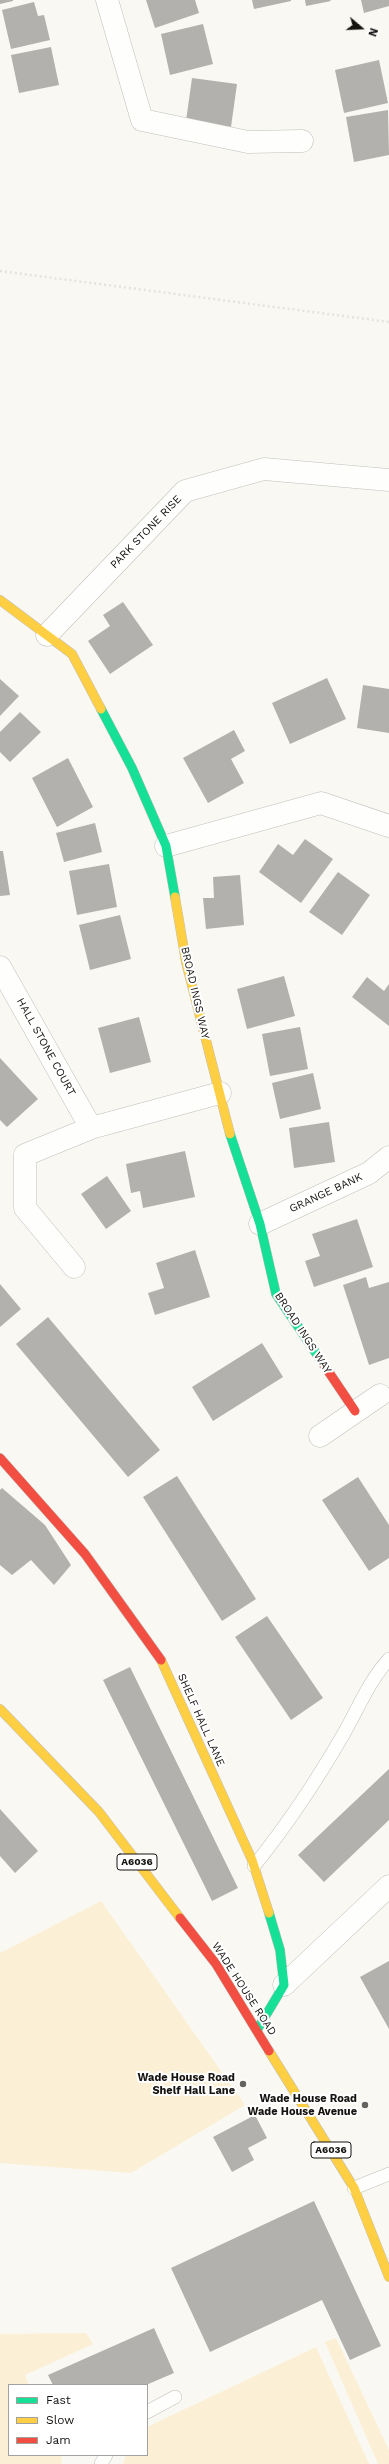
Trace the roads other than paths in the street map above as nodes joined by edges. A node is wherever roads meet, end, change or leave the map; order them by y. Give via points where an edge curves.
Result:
1 (107, 0) edge
2 (302, 141) dead end
3 (389, 480) edge
4 (0, 600) edge
5 (47, 635) junction
6 (389, 826) edge
7 (166, 846) junction
8 (0, 967) edge
9 (220, 1093) junction
10 (91, 1128) junction
11 (389, 1157) edge
12 (260, 1224) junction
13 (74, 1267) dead end
14 (380, 1395) dead end
15 (355, 1411) junction
16 (320, 1436) dead end
17 (0, 1458) edge
18 (389, 1659) edge
19 (0, 1708) edge
20 (254, 1866) junction
21 (389, 1886) edge
22 (284, 1985) junction
23 (257, 2030) junction
24 (389, 2174) edge
25 (354, 2188) junction
26 (389, 2277) edge
27 (175, 2397) dead end
28 (148, 2411) edge

1 - 2 street via 142,120 248,142
3 - 5 street, PARK STONE RISE via 264,469 185,491
4 - 5 main road, BROAD INGS WAY
5 - 7 main road, BROAD INGS WAY via 72,654 132,768
6 - 7 street via 321,803
7 - 9 main road, BROAD INGS WAY via 186,962
8 - 10 street, HALL STONE COURT
9 - 10 street
9 - 12 main road, BROAD INGS WAY via 233,1146
10 - 13 street via 25,1155 25,1208
11 - 12 street, GRANGE BANK via 369,1173
12 - 15 main road, BROAD INGS WAY via 276,1294
14 - 15 street
15 - 16 street
17 - 20 main road, SHELF HALL LANE via 85,1554 161,1661
18 - 20 lane via 377,1673 343,1735 277,1838
19 - 23 main road, WADE HOUSE ROAD / A6036 via 99,1812 216,1964
20 - 22 main road, SHELF HALL LANE via 280,1950
21 - 22 street
22 - 23 main road
23 - 25 main road, WADE HOUSE ROAD / A6036
24 - 25 lane
25 - 26 main road, WADE HOUSE ROAD / A6036
27 - 28 lane

